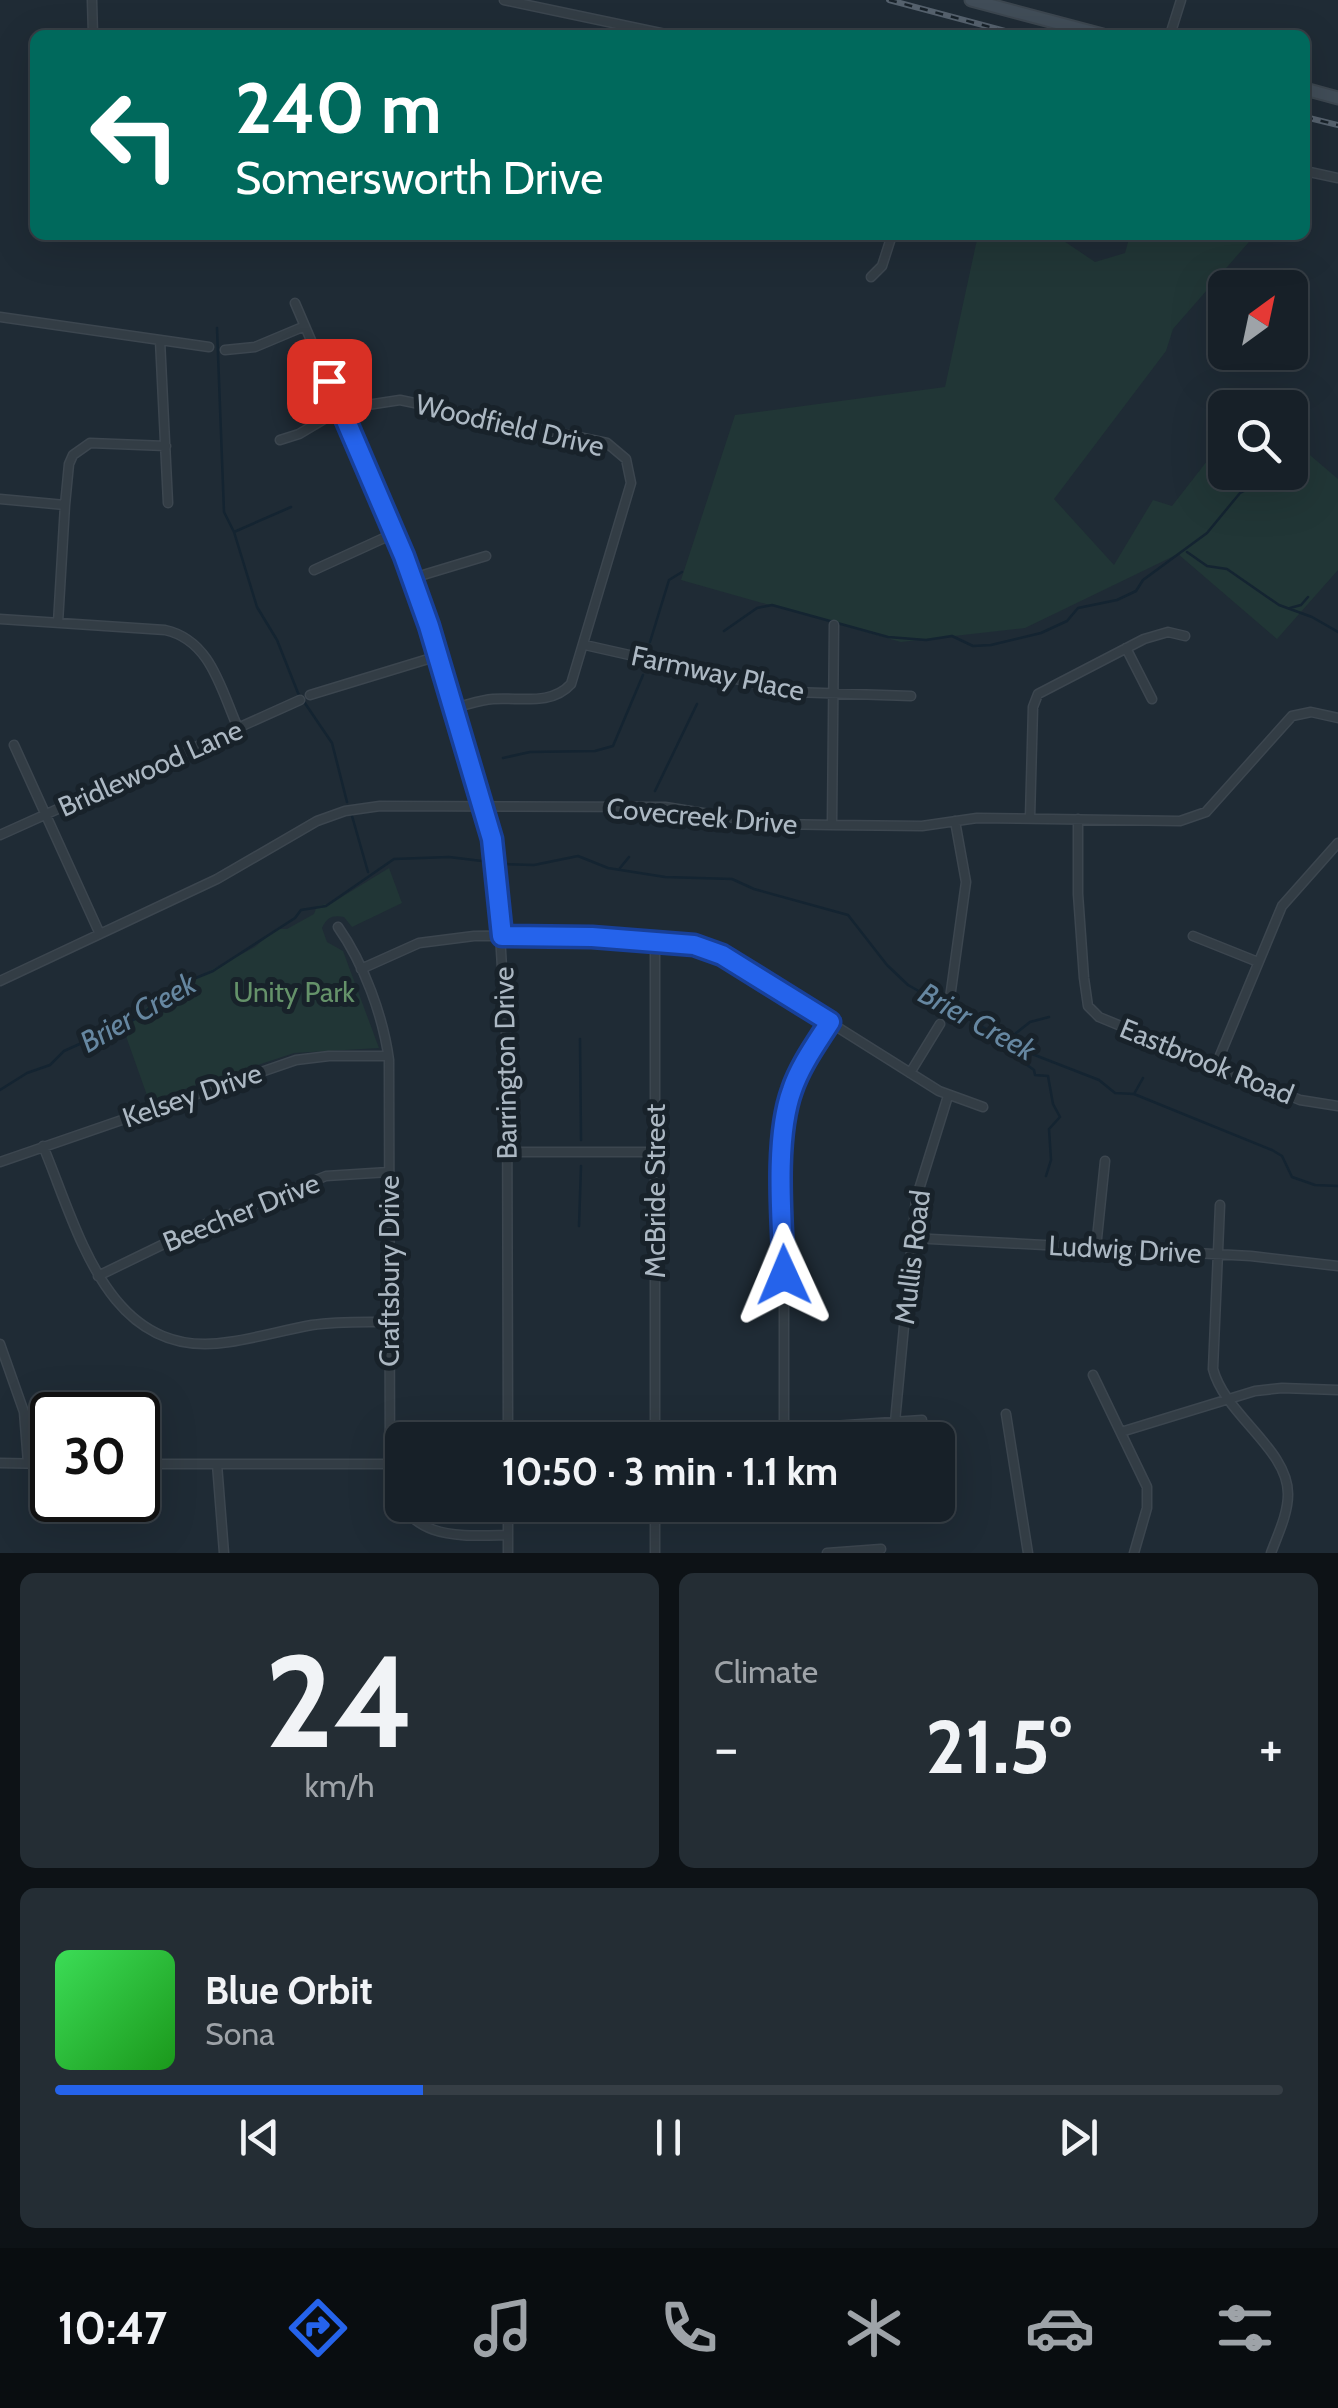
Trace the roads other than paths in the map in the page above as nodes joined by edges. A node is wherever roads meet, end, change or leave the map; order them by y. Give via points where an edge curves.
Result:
1 (92, 0) edge
2 (504, 0) edge
3 (970, 0) edge
4 (1181, 0) edge
5 (94, 30) edge
6 (646, 30) edge
7 (1084, 30) edge
8 (1172, 30) edge
9 (1310, 90) edge
10 (1338, 98) edge
11 (1310, 173) edge
12 (1338, 178) edge
13 (890, 240) edge
14 (872, 278) dead end
15 (295, 302) dead end
16 (1, 319) edge
17 (305, 326) junction
18 (160, 340) junction
19 (209, 348) dead end
20 (225, 350) dead end
21 (341, 409) junction
22 (280, 440) dead end
23 (166, 446) junction
24 (0, 499) edge
25 (168, 503) dead end
26 (65, 505) junction
27 (395, 534) junction
28 (486, 556) dead end
29 (314, 570) dead end
30 (413, 578) junction
31 (0, 619) edge
32 (58, 623) junction
33 (834, 625) dead end
34 (1185, 636) dead end
35 (584, 645) junction
36 (1126, 648) junction
37 (438, 656) junction
38 (833, 694) junction
39 (310, 695) dead end
40 (912, 696) dead end
41 (1152, 699) dead end
42 (300, 700) dead end
43 (454, 708) junction
44 (1338, 718) edge
45 (238, 728) junction
46 (14, 745) dead end
47 (483, 806) junction
48 (46, 814) junction
49 (1030, 818) junction
50 (1078, 819) junction
51 (955, 821) junction
52 (832, 825) junction
53 (0, 836) edge
54 (1338, 843) edge
55 (338, 927) dead end
56 (99, 932) junction
57 (502, 936) junction
58 (1193, 936) dead end
59 (656, 942) junction
60 (1258, 962) junction
61 (361, 969) junction
62 (0, 982) edge
63 (950, 998) dead end
64 (830, 1022) junction
65 (940, 1024) dead end
66 (388, 1056) junction
67 (1216, 1065) junction
68 (910, 1073) junction
69 (948, 1096) junction
70 (1338, 1106) edge
71 (984, 1107) dead end
72 (43, 1146) junction
73 (508, 1152) junction
74 (655, 1152) junction
75 (1106, 1161) dead end
76 (0, 1162) edge
77 (390, 1172) junction
78 (1220, 1205) dead end
79 (912, 1238) junction
80 (1096, 1248) junction
81 (1217, 1254) junction
82 (1338, 1266) edge
83 (98, 1276) junction
84 (389, 1322) junction
85 (0, 1344) edge
86 (1093, 1375) dead end
87 (1338, 1390) edge
88 (1227, 1399) junction
89 (1006, 1414) dead end
90 (922, 1420) dead end
91 (389, 1422) edge
92 (508, 1422) edge
93 (655, 1422) edge
94 (784, 1422) edge
95 (895, 1422) joint
96 (1121, 1432) junction
97 (0, 1463) edge
98 (28, 1464) joint
99 (160, 1464) edge
100 (217, 1464) junction
101 (385, 1464) edge
102 (421, 1522) edge
103 (508, 1522) edge
104 (655, 1522) edge
105 (508, 1535) junction
106 (881, 1549) dead end
107 (224, 1553) edge
108 (508, 1553) edge
109 (655, 1553) edge
110 (827, 1553) edge
111 (1028, 1553) edge
112 (1134, 1553) edge
113 (1271, 1553) edge

1 - 5 street
2 - 6 street
3 - 7 street
4 - 8 street
9 - 10 street
11 - 12 street
13 - 14 street
15 - 17 street, Barrington Drive
16 - 18 street
17 - 20 street via 254,347
17 - 21 street, Barrington Drive
18 - 19 street
18 - 23 street
21 - 22 street, Woodfield Drive
21 - 27 street, Barrington Drive
21 - 35 street, Woodfield Drive via 417,402 616,448 631,483
23 - 25 street
23 - 26 street via 84,446 70,461
24 - 26 street
26 - 32 street
27 - 29 street
27 - 30 street, Barrington Drive
28 - 30 street
30 - 37 street, Barrington Drive
31 - 32 street
32 - 45 street via 185,636 208,660
33 - 38 street
34 - 36 street via 1159,633
35 - 38 street, Farmway Place via 772,688
35 - 43 street, Woodfield Drive via 571,684 557,696
36 - 41 street
36 - 49 street via 1046,687 1034,700
37 - 39 street
37 - 43 street, Barrington Drive
38 - 40 street, Farmway Place
38 - 52 street
42 - 45 street, Bridlewood Lane
43 - 47 street, Barrington Drive
44 - 50 street, Covecreek Drive via 1292,716 1198,817
45 - 48 street, Bridlewood Lane
46 - 48 street
47 - 52 street, Covecreek Drive via 665,808
47 - 56 street, Covecreek Drive via 380,806 335,814
47 - 57 street, Barrington Drive
48 - 53 street, Bridlewood Lane
48 - 56 street
49 - 50 street, Covecreek Drive
49 - 51 street, Covecreek Drive
50 - 67 street, Eastbrook Road via 1088,1006 1099,1017
51 - 52 street, Covecreek Drive
51 - 63 street via 966,882
54 - 60 street via 1282,906
55 - 61 street, Craftsbury Drive
56 - 62 street, Covecreek Drive
57 - 59 street
57 - 61 street via 431,940
57 - 73 street, Barrington Drive
58 - 60 street
59 - 64 street via 722,955
59 - 74 street, McBride Street
60 - 67 street
61 - 66 street, Craftsbury Drive
64 - 68 street
64 - 94 street via 796,1078 784,1124
65 - 68 street
66 - 72 street, Kelsey Drive via 296,1060
66 - 77 street, Craftsbury Drive
67 - 70 street, Eastbrook Road via 1300,1100
68 - 69 street
69 - 71 street
69 - 79 street, Mullis Road via 922,1169
72 - 76 street, Kelsey Drive
72 - 83 street
73 - 74 street
73 - 92 street, Barrington Drive
74 - 93 street, McBride Street
75 - 80 street
77 - 83 street, Beecher Drive via 326,1176
77 - 84 street, Craftsbury Drive
78 - 81 street
79 - 80 street, Ludwig Drive
79 - 95 street, Mullis Road
80 - 81 street, Ludwig Drive
81 - 82 street, Ludwig Drive
81 - 88 street via 1212,1357
83 - 84 street via 131,1318 192,1343 317,1324
84 - 91 street, Craftsbury Drive
85 - 98 street via 24,1412
86 - 96 street
87 - 88 street via 1269,1389
88 - 96 street
88 - 113 street via 1286,1479 1287,1508
89 - 111 street
90 - 95 street
96 - 112 street via 1148,1497
97 - 98 street
99 - 100 street
100 - 101 street
100 - 107 street
102 - 105 street, Craftsbury Drive via 450,1535
103 - 105 street
104 - 109 street
105 - 108 street
106 - 110 street

